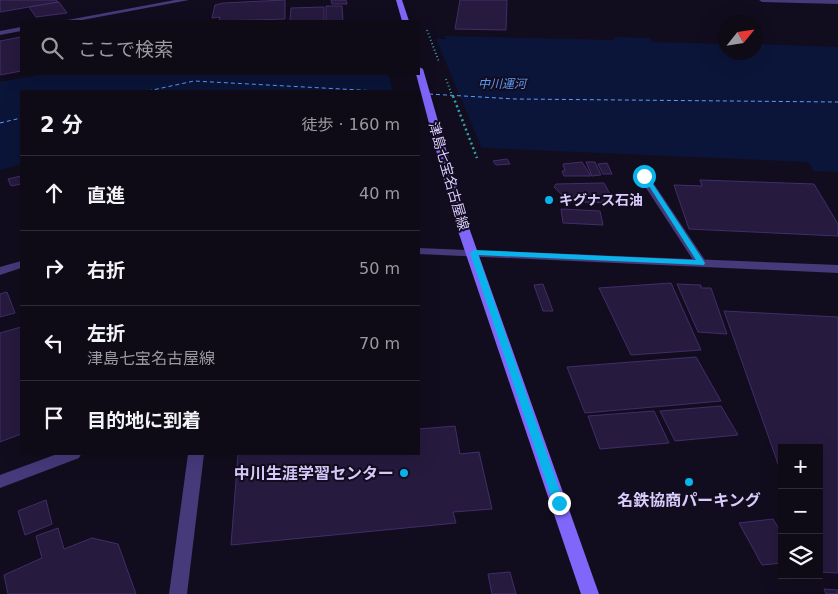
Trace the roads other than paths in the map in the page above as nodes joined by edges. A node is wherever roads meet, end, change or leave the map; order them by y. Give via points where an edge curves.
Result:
1 (186, 0) edge
2 (399, 0) edge
3 (762, 0) edge
4 (838, 2) edge
5 (72, 20) edge
6 (406, 20) edge
7 (20, 29) edge
8 (0, 33) edge
9 (420, 73) edge
10 (644, 176) dead end
11 (420, 250) edge
12 (474, 253) junction
13 (701, 263) junction
14 (20, 264) edge
15 (838, 269) edge
16 (0, 271) edge
17 (71, 455) edge
18 (196, 455) edge
19 (0, 482) edge
20 (178, 594) edge
21 (590, 594) edge

1 - 5 street
2 - 6 main road
3 - 4 street
7 - 8 street
9 - 12 main road, 津島七宝名古屋線 via 461,222
10 - 13 street
11 - 12 street
12 - 13 street
12 - 21 main road, 津島七宝名古屋線
13 - 15 street
14 - 16 street
17 - 19 street
18 - 20 street

